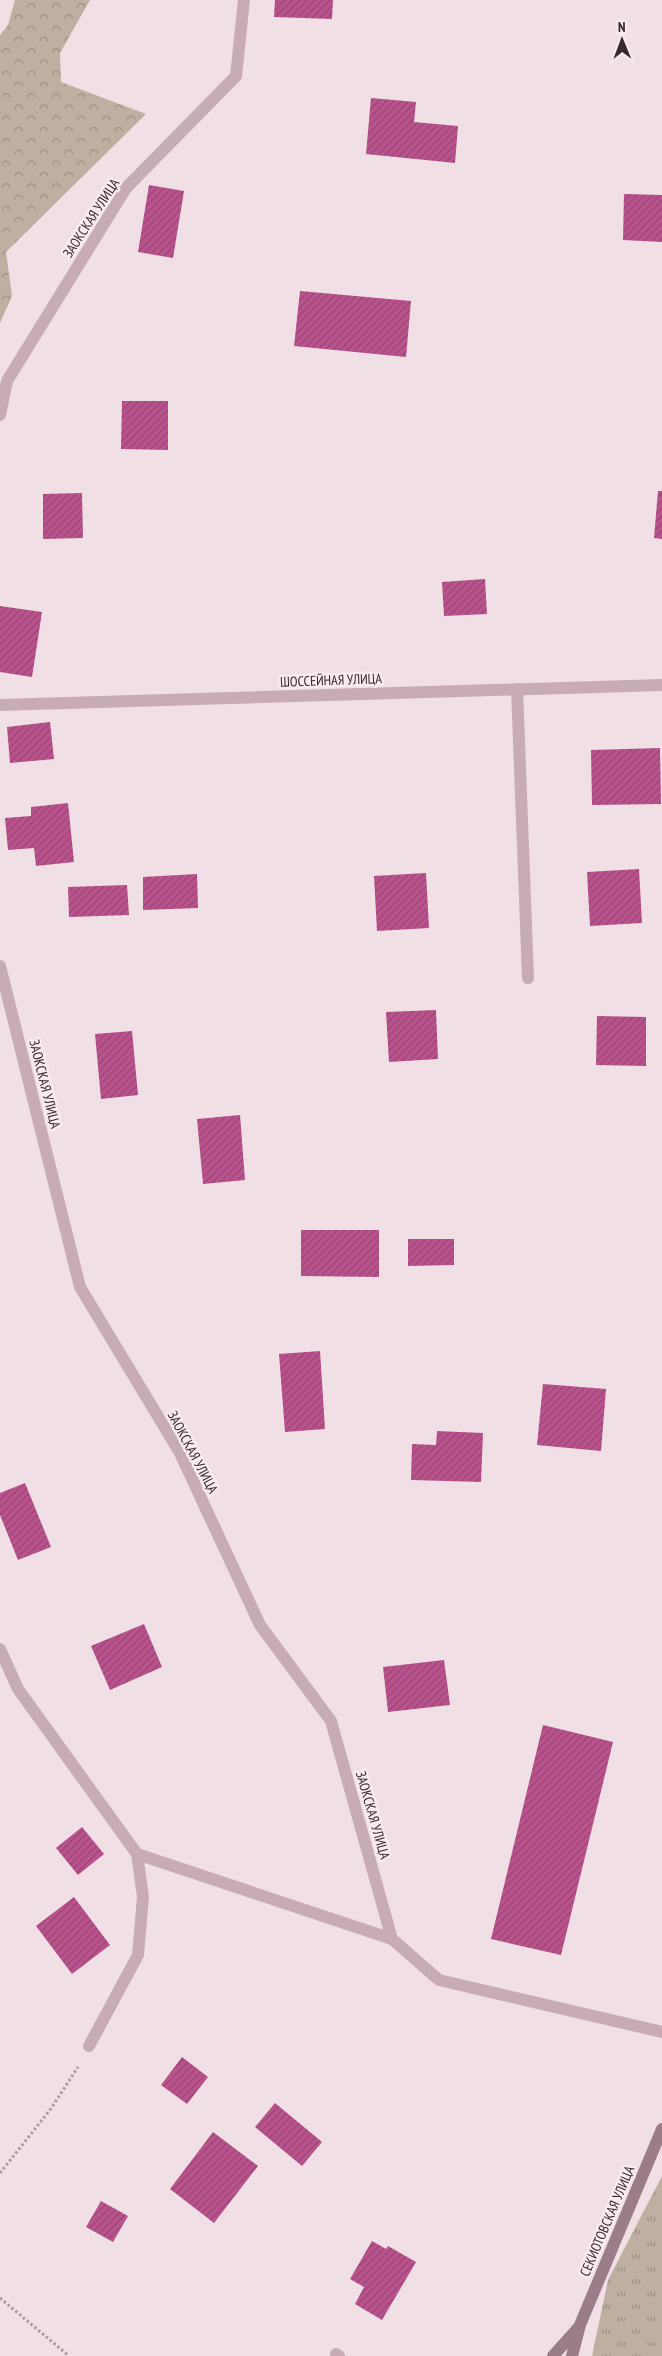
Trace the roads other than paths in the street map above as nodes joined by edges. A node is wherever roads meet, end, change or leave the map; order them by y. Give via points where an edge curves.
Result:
1 (244, 0) edge
2 (0, 415) edge
3 (662, 685) edge
4 (517, 689) junction
5 (0, 706) edge
6 (0, 966) edge
7 (528, 978) dead end
8 (0, 1649) edge
9 (137, 1854) junction
10 (392, 1939) junction
11 (662, 2032) edge
12 (89, 2046) road end
13 (662, 2129) edge
14 (580, 2325) junction
15 (553, 2356) edge
16 (572, 2356) edge

1 - 2 street, ЗАОКСКАЯ УЛИЦА via 236,76 126,188 7,381
3 - 4 street, ШОССЕЙНАЯ УЛИЦА
4 - 5 street, ШОССЕЙНАЯ УЛИЦА
4 - 7 street
6 - 10 street, ЗАОКСКАЯ УЛИЦА via 80,1287 180,1453 260,1625 331,1721
8 - 9 street via 18,1689
9 - 10 street
9 - 12 street via 143,1897 138,1955
10 - 11 street via 439,1980
13 - 14 main road, СЕКИОТОВСКАЯ УЛИЦА
14 - 15 main road
14 - 16 main road

